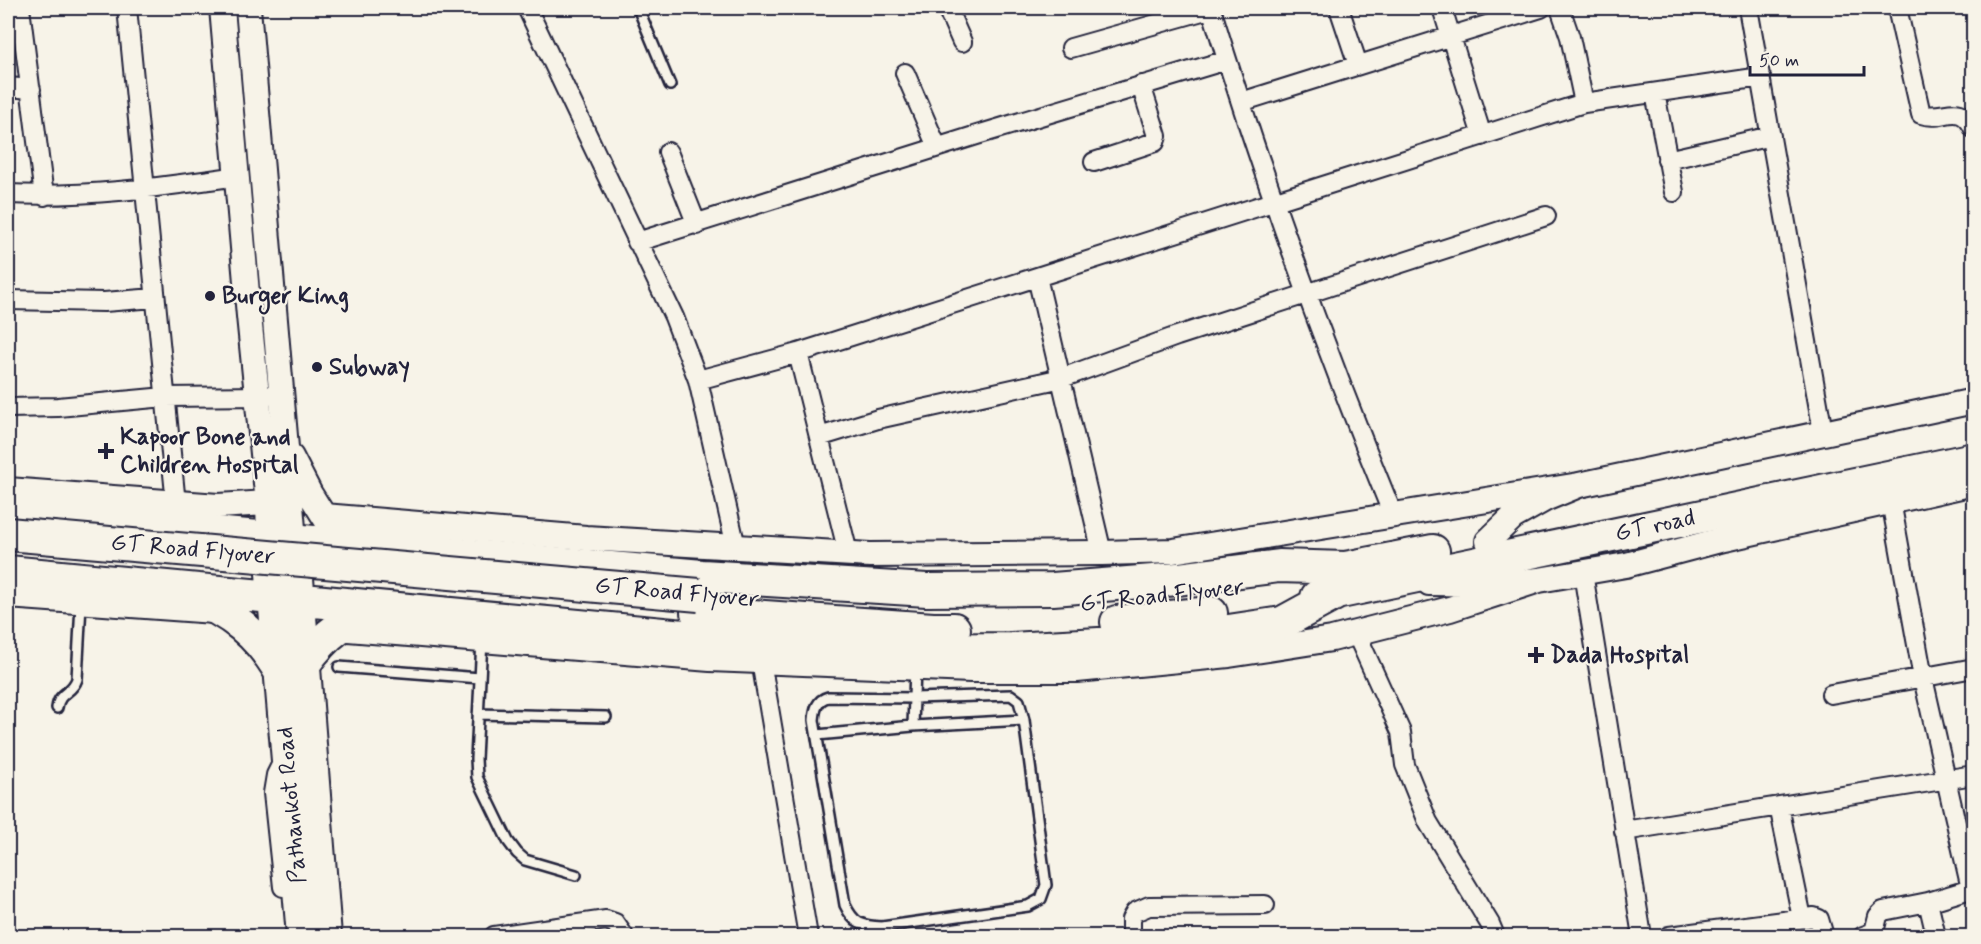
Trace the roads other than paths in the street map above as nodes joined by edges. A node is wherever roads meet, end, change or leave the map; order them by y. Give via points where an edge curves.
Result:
1 (20, 8) edge
2 (127, 8) edge
3 (222, 8) edge
4 (248, 8) edge
5 (527, 8) edge
6 (638, 8) edge
7 (946, 8) edge
8 (1212, 8) edge
9 (1339, 8) edge
10 (1442, 8) edge
11 (1541, 8) edge
12 (1560, 8) edge
13 (1748, 8) edge
14 (1897, 8) edge
15 (1450, 36) junction
16 (962, 42) dead end
17 (1071, 48) dead end
18 (1227, 60) junction
19 (253, 62) junction
20 (227, 64) junction
21 (1358, 65) junction
22 (905, 73) dead end
23 (1761, 77) junction
24 (670, 85) dead end
25 (1141, 86) junction
26 (8, 87) edge
27 (31, 89) junction
28 (1655, 93) junction
29 (1241, 102) junction
30 (1584, 103) junction
31 (1974, 129) edge
32 (1482, 136) junction
33 (1771, 136) junction
34 (937, 147) junction
35 (668, 152) dead end
36 (1667, 160) junction
37 (1094, 162) dead end
38 (238, 176) junction
39 (145, 190) junction
40 (1674, 192) dead end
41 (8, 194) edge
42 (44, 196) junction
43 (1276, 201) junction
44 (266, 209) junction
45 (240, 211) junction
46 (1546, 216) dead end
47 (697, 225) junction
48 (637, 242) junction
49 (1037, 277) junction
50 (1308, 293) junction
51 (155, 298) junction
52 (8, 300) edge
53 (798, 352) junction
54 (1062, 378) junction
55 (698, 380) junction
56 (256, 396) junction
57 (282, 396) junction
58 (165, 397) junction
59 (1974, 401) edge
60 (8, 408) edge
61 (1823, 432) junction
62 (819, 437) junction
63 (1974, 437) edge
64 (286, 447) junction
65 (1974, 459) edge
66 (1974, 483) edge
67 (1580, 484) junction
68 (8, 490) edge
69 (1891, 501) junction
70 (268, 503) junction
71 (176, 504) junction
72 (8, 515) edge
73 (1393, 515) junction
74 (324, 516) junction
75 (8, 534) edge
76 (281, 539) junction
77 (1488, 541) junction
78 (345, 545) junction
79 (736, 547) junction
80 (848, 553) junction
81 (1102, 553) junction
82 (8, 554) edge
83 (8, 572) edge
84 (1583, 573) junction
85 (1342, 580) junction
86 (1539, 580) junction
87 (1388, 583) junction
88 (169, 586) junction
89 (8, 596) edge
90 (286, 597) junction
91 (82, 601) junction
92 (698, 603) junction
93 (385, 607) junction
94 (225, 611) junction
95 (336, 628) junction
96 (1356, 633) junction
97 (482, 640) junction
98 (762, 661) junction
99 (339, 666) dead end
100 (915, 668) junction
101 (1974, 668) edge
102 (292, 669) junction
103 (480, 678) junction
104 (1923, 678) junction
105 (1831, 694) dead end
106 (914, 698) junction
107 (57, 708) dead end
108 (478, 714) junction
109 (606, 717) dead end
110 (1024, 720) junction
111 (913, 726) junction
112 (817, 735) junction
113 (287, 751) junction
114 (1974, 774) edge
115 (1946, 780) junction
116 (1779, 806) junction
117 (1624, 831) junction
118 (576, 875) dead end
119 (1972, 889) edge
120 (1928, 902) junction
121 (1265, 905) dead end
122 (1802, 918) junction
123 (288, 936) edge
124 (303, 936) edge
125 (325, 936) edge
126 (340, 936) edge
127 (494, 936) edge
128 (624, 936) edge
129 (808, 936) edge
130 (1131, 936) edge
131 (1495, 936) edge
132 (1642, 936) edge
133 (1669, 936) edge
134 (1824, 936) edge
135 (1863, 936) edge
136 (1936, 936) edge

1 - 27 street
2 - 39 street
3 - 20 street
4 - 19 street
5 - 48 street
6 - 24 lane
7 - 16 street
8 - 17 street
8 - 18 street
9 - 21 street
10 - 15 street
11 - 15 street
12 - 30 street
13 - 23 street
14 - 31 street via 1921,114 1962,114
15 - 21 street
15 - 32 street
18 - 25 street
18 - 29 street
19 - 20 street
19 - 44 street
20 - 38 street
21 - 29 street
22 - 34 street
23 - 28 street
23 - 33 street
25 - 34 street
25 - 37 street via 1157,136 1155,142
26 - 27 street
27 - 42 street
28 - 30 street
28 - 36 street
29 - 43 street
30 - 32 street
32 - 43 street
33 - 36 street
33 - 61 street
34 - 47 street
35 - 47 street
36 - 40 street
38 - 39 street
38 - 45 street
39 - 42 street
39 - 51 street
41 - 42 street
43 - 49 street
43 - 50 street
44 - 45 street
44 - 57 street
45 - 56 street
46 - 50 street
47 - 48 street
48 - 55 street via 674,317
49 - 53 street
49 - 54 street
50 - 54 street
50 - 73 street via 1341,389
51 - 52 street via 104,302
51 - 58 street
53 - 55 street
53 - 62 street
54 - 62 street via 878,419
54 - 81 street
55 - 79 street
56 - 57 street
56 - 58 street
56 - 70 street
57 - 64 street
58 - 60 street
58 - 71 street
59 - 61 street
61 - 67 street
62 - 80 street
63 - 77 highway, GT road
64 - 74 street
64 - 76 street
65 - 87 highway, GT road
66 - 69 street
67 - 73 street
67 - 77 street via 1513,517
68 - 71 street
69 - 84 street
69 - 104 street
70 - 71 street
70 - 76 street
72 - 76 highway
73 - 81 street via 1173,551
74 - 78 street
74 - 79 street
75 - 92 highway, GT Road Flyover, bridge
76 - 78 highway
76 - 90 highway
77 - 85 highway, GT road
78 - 85 highway via 702,576 927,590 1053,589 1280,566
79 - 80 street
80 - 81 street
82 - 92 highway, GT Road Flyover
83 - 88 highway
84 - 86 street
84 - 117 street
85 - 87 highway, GT road
85 - 92 highway, GT Road Flyover via 1052,608
85 - 93 highway via 1282,623 1169,640 1011,649 891,650 752,641
86 - 87 street via 1498,584
86 - 96 street via 1450,609
88 - 90 highway
88 - 94 highway
89 - 91 street
90 - 93 highway
90 - 102 highway
91 - 94 street
91 - 107 lane via 77,680 59,698
93 - 95 highway
94 - 102 highway
95 - 97 street
95 - 102 highway
96 - 100 street via 1229,656 1077,670
96 - 131 street via 1401,732 1405,765 1428,822
97 - 98 street
97 - 103 lane
98 - 100 street
98 - 129 street
99 - 103 lane
100 - 106 lane
101 - 104 street
102 - 113 highway, Pathankot Road
102 - 125 highway
102 - 126 street via 319,717
103 - 108 lane
104 - 105 street
104 - 115 street
106 - 110 lane via 1011,695 1022,707
106 - 111 lane
106 - 112 lane via 822,699 815,709
108 - 109 lane
108 - 118 lane via 477,777 508,841 525,860
110 - 111 lane
110 - 112 lane via 1046,885 1041,899 1028,906 882,927 858,923 845,905
111 - 112 lane
113 - 123 street via 273,793
113 - 124 highway, Pathankot Road
114 - 115 street
115 - 116 street
115 - 119 street
116 - 117 street
116 - 122 street
117 - 132 street
119 - 120 street
120 - 135 street via 1883,911 1876,920 1875,932
120 - 136 street
121 - 130 street via 1149,906 1135,912
122 - 133 street
122 - 134 street via 1819,919
127 - 128 street via 606,920 615,923

